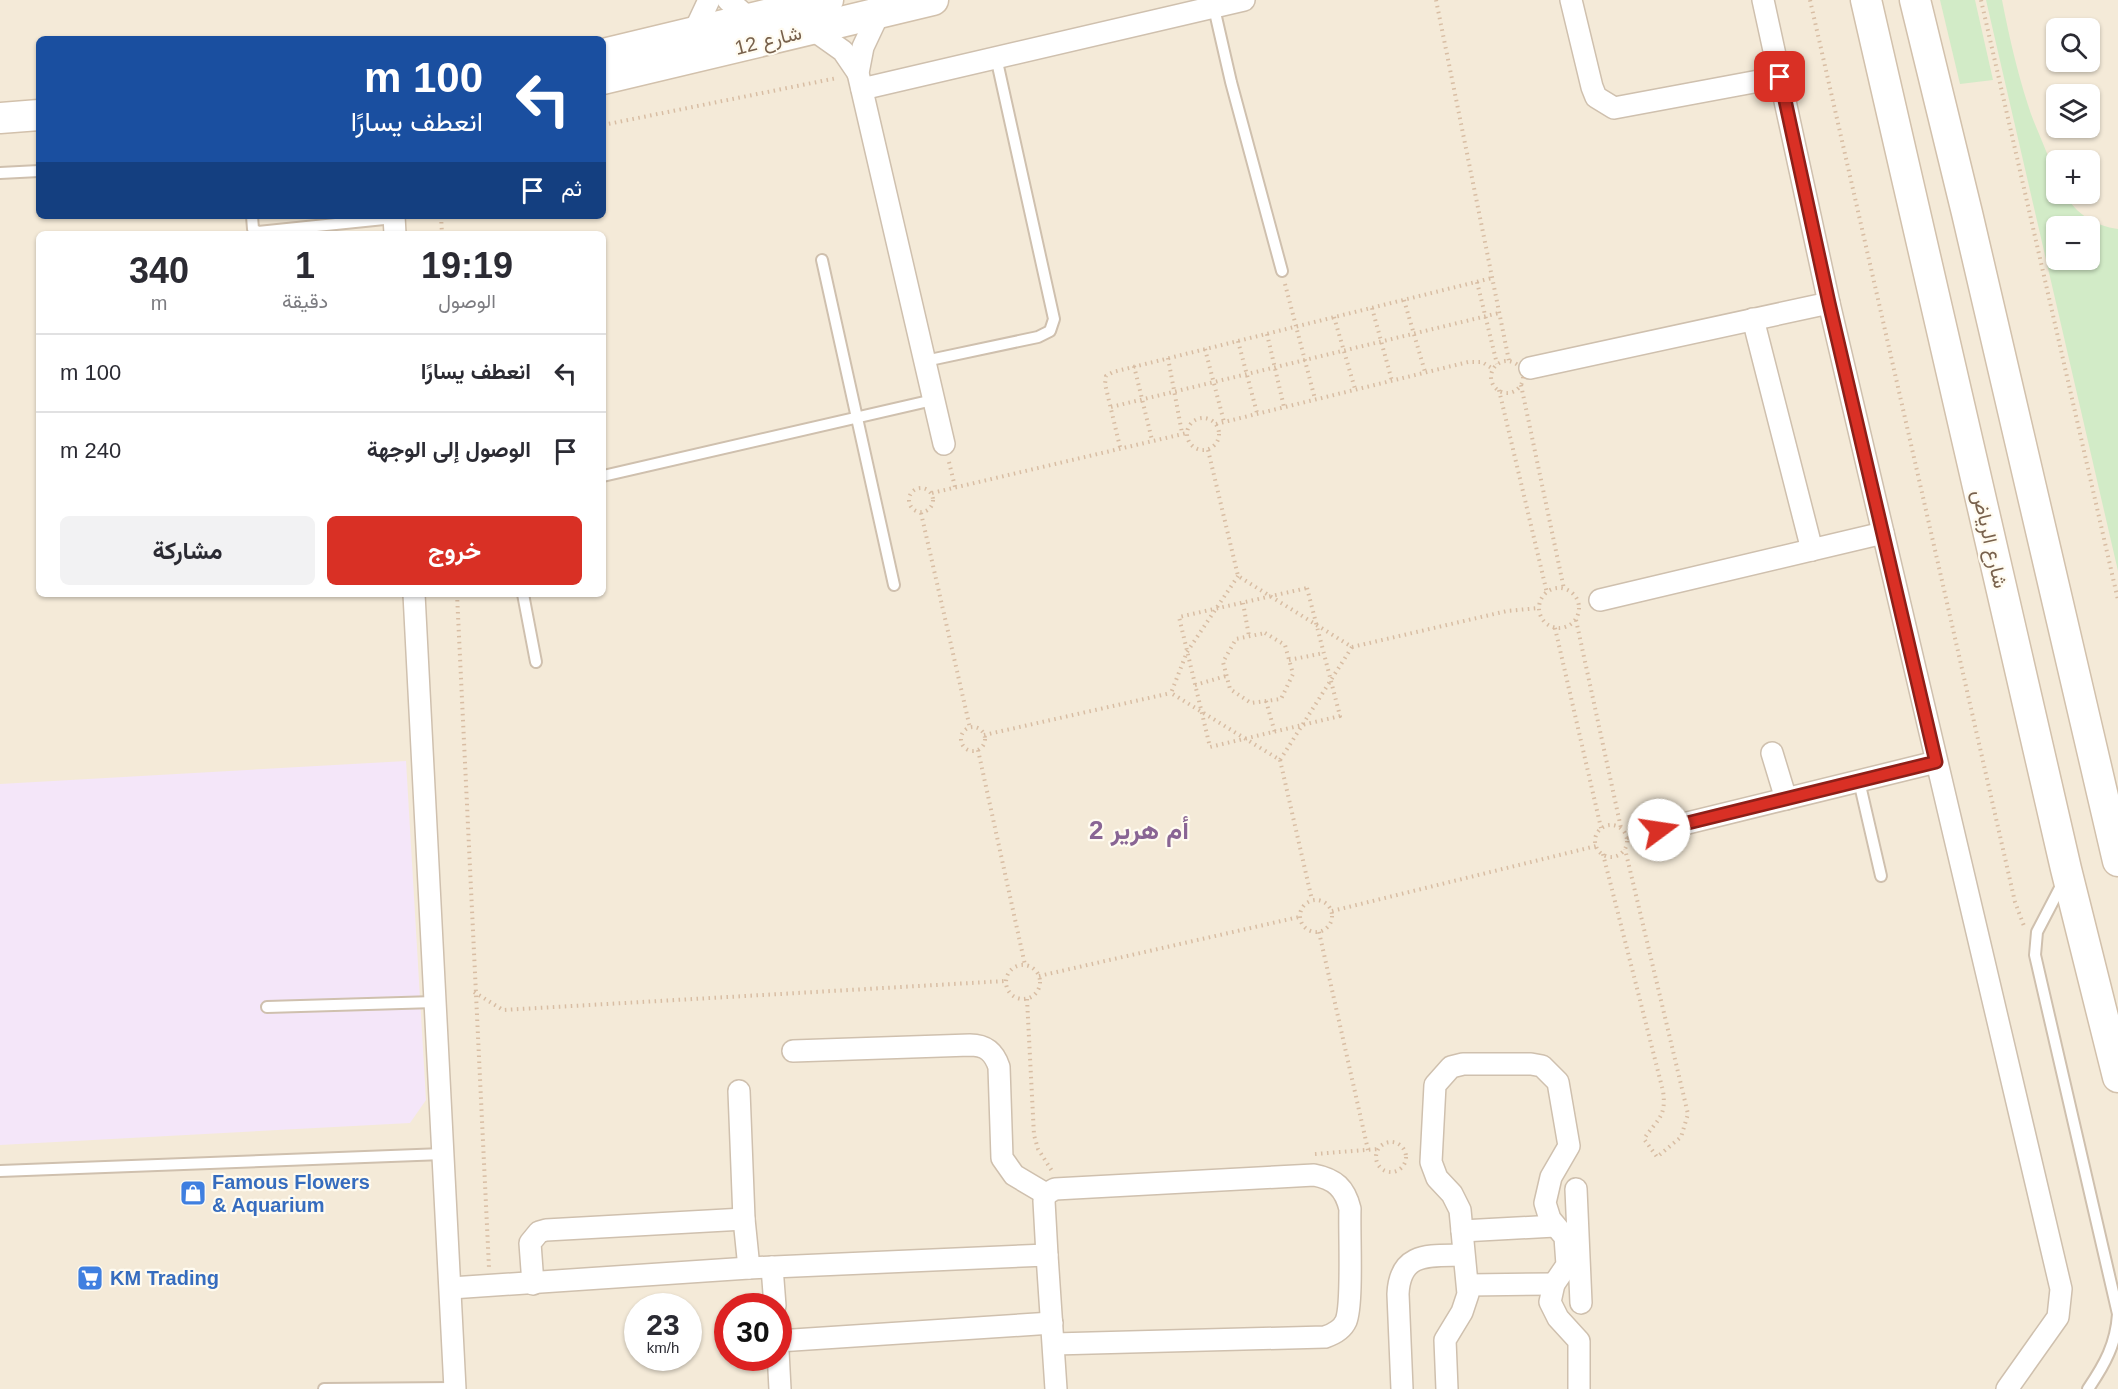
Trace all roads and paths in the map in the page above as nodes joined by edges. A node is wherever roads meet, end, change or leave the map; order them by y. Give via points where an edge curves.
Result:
1 (709, 0) edge
2 (728, 0) edge
3 (933, 0) edge
4 (1244, 0) edge
5 (1436, 0) edge
6 (1571, 0) edge
7 (1763, 0) edge
8 (1810, 0) edge
9 (1866, 0) edge
10 (1915, 0) edge
11 (1980, 0) edge
12 (837, 7) edge
13 (1214, 8) junction
14 (879, 13) junction
15 (756, 17) junction
16 (812, 29) junction
17 (694, 32) junction
18 (606, 53) edge
19 (996, 57) junction
20 (1780, 77) junction
21 (606, 78) edge
22 (860, 81) junction
23 (36, 115) edge
24 (0, 118) edge
25 (606, 124) edge
26 (36, 135) edge
27 (0, 137) edge
28 (36, 171) edge
29 (0, 173) edge
30 (394, 223) edge
31 (273, 231) edge
32 (822, 260) dead end
33 (1282, 271) joint
34 (1492, 278) junction
35 (1477, 282) junction
36 (1404, 300) junction
37 (1829, 303) junction
38 (1372, 308) junction
39 (1499, 313) junction
40 (1334, 317) junction
41 (1485, 317) junction
42 (1753, 319) junction
43 (1296, 326) junction
44 (1267, 334) junction
45 (1414, 334) junction
46 (1238, 340) junction
47 (1381, 342) junction
48 (1205, 349) junction
49 (1344, 351) junction
50 (1168, 358) junction
51 (1305, 360) junction
52 (925, 361) junction
53 (1509, 361) junction
54 (1497, 364) junction
55 (1134, 366) junction
56 (1275, 367) junction
57 (1493, 369) junction
58 (1425, 372) junction
59 (1247, 374) junction
60 (1525, 376) junction
61 (1392, 381) junction
62 (1214, 382) junction
63 (1355, 389) junction
64 (1499, 390) junction
65 (1174, 392) junction
66 (933, 399) junction
67 (1142, 399) junction
68 (1315, 399) junction
69 (1111, 407) junction
70 (1284, 407) junction
71 (1257, 413) junction
72 (857, 417) junction
73 (1224, 422) junction
74 (1216, 423) junction
75 (1185, 433) junction
76 (1152, 440) junction
77 (944, 444) joint
78 (1120, 447) junction
79 (1208, 450) junction
80 (606, 475) edge
81 (955, 487) junction
82 (932, 493) junction
83 (921, 513) junction
84 (1883, 533) junction
85 (1812, 550) junction
86 (1238, 576) junction
87 (894, 585) dead end
88 (1564, 589) junction
89 (1547, 593) junction
90 (414, 597) edge
91 (457, 597) edge
92 (524, 597) edge
93 (1271, 597) junction
94 (1600, 600) dead end
95 (2118, 600) edge
96 (1243, 603) junction
97 (1539, 608) junction
98 (1216, 610) junction
99 (1576, 620) junction
100 (1316, 623) junction
101 (1555, 628) junction
102 (1249, 636) junction
103 (1352, 647) junction
104 (1187, 652) junction
105 (1324, 652) junction
106 (1289, 660) junction
107 (536, 662) dead end
108 (1226, 676) junction
109 (1331, 679) junction
110 (1195, 685) junction
111 (1171, 693) junction
112 (1266, 701) junction
113 (1201, 712) junction
114 (1304, 725) junction
115 (970, 728) junction
116 (1275, 733) junction
117 (984, 735) junction
118 (1248, 740) junction
119 (978, 750) junction
120 (1772, 753) dead end
121 (1280, 760) junction
122 (1936, 762) junction
123 (1859, 781) junction
124 (1786, 799) junction
125 (2111, 808) edge
126 (1602, 828) junction
127 (1621, 828) junction
128 (1659, 830) dead end
129 (1596, 846) junction
130 (1625, 849) junction
131 (1603, 854) junction
132 (2118, 861) edge
133 (2066, 869) junction
134 (1881, 876) dead end
135 (1312, 900) junction
136 (1332, 911) junction
137 (1299, 917) junction
138 (1319, 932) junction
139 (2035, 955) junction
140 (1025, 965) junction
141 (1039, 976) junction
142 (1005, 981) junction
143 (474, 992) junction
144 (1027, 999) junction
145 (435, 1002) junction
146 (267, 1007) dead end
147 (793, 1051) dead end
148 (2118, 1077) edge
149 (739, 1091) dead end
150 (1368, 1150) dead end
151 (443, 1154) junction
152 (0, 1171) edge
153 (1394, 1172) joint
154 (1576, 1189) dead end
155 (1056, 1191) junction
156 (744, 1219) junction
157 (1555, 1226) junction
158 (1462, 1231) junction
159 (1573, 1253) junction
160 (1047, 1255) junction
161 (1463, 1255) junction
162 (772, 1267) junction
163 (749, 1268) junction
164 (533, 1284) junction
165 (1554, 1284) junction
166 (1468, 1285) junction
167 (490, 1287) junction
168 (451, 1288) junction
169 (774, 1293) edge
170 (1581, 1303) dead end
171 (1053, 1334) junction
172 (792, 1341) edge
173 (779, 1371) edge
174 (455, 1388) edge
175 (324, 1389) edge
176 (780, 1389) edge
177 (1056, 1389) edge
178 (1402, 1389) edge
179 (1447, 1389) edge
180 (1579, 1389) edge
181 (2007, 1389) edge
182 (2088, 1389) edge

1 - 17 street
2 - 15 street via 744,14
3 - 14 main road, شارع 12
4 - 13 street
5 - 34 path
6 - 20 street via 1592,87 1596,97 1614,108
7 - 20 street
8 - 139 path via 2015,902
9 - 133 main road, شارع الرياض
10 - 125 main road
11 - 95 path
12 - 14 main road, شارع 12
12 - 15 main road, شارع 12
12 - 16 main road, شارع 12
13 - 19 street
13 - 33 lane
14 - 22 street via 862,47
15 - 17 main road, شارع 12
16 - 21 main road, شارع 12
16 - 22 street via 843,51
17 - 18 main road, شارع 12
19 - 22 street
19 - 52 lane via 1054,319 1050,331 1038,337
20 - 37 street
22 - 25 path
22 - 52 street
23 - 24 main road
26 - 27 main road
28 - 29 lane
30 - 31 lane
32 - 72 lane
33 - 43 path
34 - 35 path
34 - 39 path
35 - 36 path
35 - 41 path
36 - 38 path
36 - 45 path
37 - 42 street
37 - 84 street
38 - 40 path
38 - 47 path
39 - 41 path
39 - 53 path
40 - 43 path
40 - 49 path
41 - 45 path
41 - 54 path
42 - 60 street
42 - 85 street
43 - 44 path
43 - 51 path
44 - 46 path
44 - 56 path
45 - 47 path
45 - 58 path
46 - 48 path
46 - 59 path
47 - 49 path
47 - 61 path
48 - 50 path
48 - 62 path
49 - 51 path
49 - 63 path
50 - 55 path
50 - 65 path
51 - 56 path
51 - 68 path
52 - 66 street
53 - 54 path
53 - 60 path
54 - 57 path
55 - 67 path
55 - 69 path via 1106,376
56 - 59 path
56 - 70 path
57 - 58 path via 1475,361
57 - 64 path via 1491,381
58 - 61 path
59 - 62 path
59 - 71 path
60 - 64 path via 1511,392
60 - 88 path
61 - 63 path
62 - 65 path
62 - 73 path
63 - 68 path
64 - 89 path
65 - 67 path
65 - 75 path
66 - 72 lane
66 - 77 street
67 - 69 path
67 - 76 path
68 - 70 path
69 - 78 path
70 - 71 path
71 - 73 path
72 - 80 lane
72 - 87 lane
73 - 74 path
74 - 75 path via 1198,419
74 - 79 path via 1220,435
75 - 76 path
75 - 79 path via 1196,449
76 - 78 path
77 - 81 path
78 - 81 path
79 - 86 path
81 - 82 path
82 - 83 path via 931,509
82 - 83 path via 922,488 909,497 911,507
83 - 115 path
84 - 85 street
84 - 122 street
85 - 94 street
86 - 93 path
86 - 98 path
88 - 89 path
88 - 99 path via 1576,598
89 - 97 path
90 - 145 street
91 - 143 path
92 - 107 lane
93 - 96 path
93 - 100 path
93 - 100 path via 1308,588
96 - 98 path
96 - 102 path
97 - 101 path via 1544,621
97 - 103 path via 1507,611
98 - 104 path
98 - 104 path via 1179,617
99 - 101 path
99 - 127 path
100 - 103 path
100 - 105 path
101 - 126 path
102 - 106 path via 1265,633 1285,645
102 - 108 path via 1236,639 1227,654 1223,662
103 - 109 path
104 - 110 path
104 - 111 path
105 - 106 path
105 - 109 path
106 - 112 path via 1293,674 1281,699
108 - 110 path
108 - 112 path via 1230,689 1251,703
109 - 114 path
109 - 114 path via 1340,717
110 - 113 path
111 - 113 path
111 - 117 path
112 - 116 path
113 - 118 path
113 - 118 path via 1210,747
114 - 116 path
114 - 121 path
115 - 117 path via 978,728
115 - 119 path via 961,741 969,750
116 - 118 path
117 - 119 path via 984,744
118 - 121 path
119 - 140 path
120 - 124 street
121 - 135 path
122 - 123 street
122 - 181 street via 2061,1289 2058,1317
123 - 124 street
123 - 134 lane
124 - 128 street
125 - 132 main road
126 - 127 path
126 - 129 path via 1597,833
127 - 130 path via 1627,838
129 - 131 path
129 - 136 path
130 - 131 path via 1615,856
130 - 131 path via 1688,1114 1681,1137 1657,1157 1644,1139 1663,1113 1663,1092
133 - 139 lane via 2056,898 2037,932
133 - 148 main road, شارع الرياض
135 - 136 path via 1325,903
135 - 137 path via 1302,907
136 - 138 path via 1331,922
137 - 138 path via 1304,927
137 - 141 path
138 - 150 path
139 - 182 lane via 2116,1297 2118,1314 2112,1347
140 - 141 path
140 - 142 path via 1010,970
141 - 144 path via 1039,988
142 - 143 path via 503,1010
142 - 144 path via 1011,996
143 - 167 path
144 - 155 path via 1034,1136
145 - 146 lane
145 - 151 street
147 - 155 street via 980,1045 996,1057 999,1067 1002,1158 1014,1175
149 - 156 street
151 - 152 lane
151 - 168 street
153 - 153 path via 1405,1164 1406,1151 1389,1142 1378,1149 1377,1163 1387,1172
154 - 159 street
155 - 160 street via 1044,1211
155 - 171 street via 1314,1175 1327,1178 1339,1185 1350,1209 1348,1310 1342,1328 1325,1337
156 - 163 street
156 - 164 street via 539,1232 530,1243
157 - 158 street
157 - 158 street via 1545,1194 1568,1152 1570,1140 1558,1082 1542,1066 1463,1064 1451,1067 1435,1085 1431,1154 1433,1170 1461,1210
157 - 159 street
158 - 161 street
159 - 165 street
159 - 170 street
160 - 162 street
160 - 171 street
161 - 166 street
161 - 178 street via 1414,1260 1404,1268 1398,1294
162 - 163 street
162 - 169 street
163 - 164 street
164 - 167 street
165 - 166 street
165 - 180 street via 1550,1302 1553,1310 1579,1341
166 - 179 street via 1466,1304 1445,1340
167 - 168 street
168 - 174 street
171 - 172 street
171 - 177 street
173 - 176 street
174 - 175 lane

